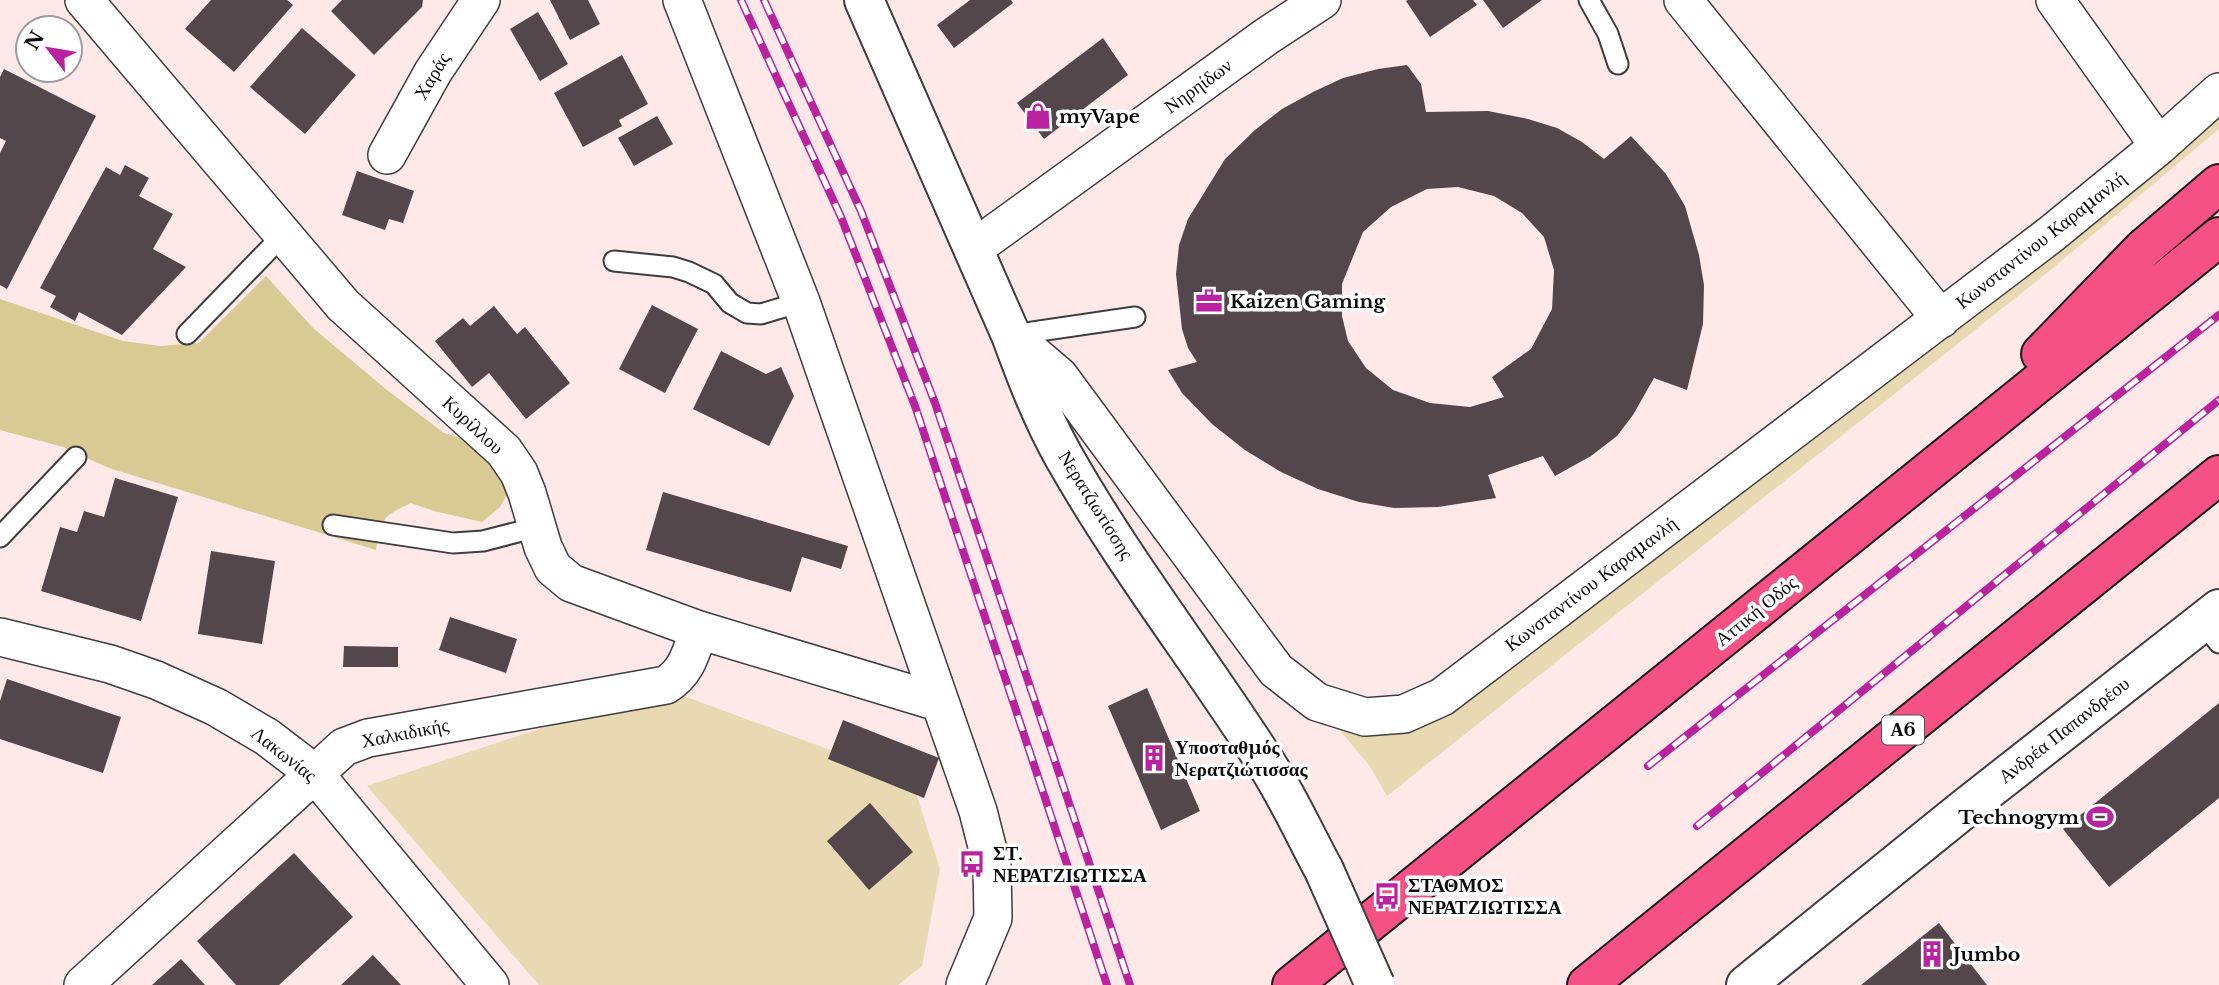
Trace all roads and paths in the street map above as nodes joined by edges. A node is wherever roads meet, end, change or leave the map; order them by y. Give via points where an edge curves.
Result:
1 (84, 0) edge
2 (481, 0) edge
3 (682, 0) edge
4 (864, 0) edge
5 (1322, 0) edge
6 (1589, 0) edge
7 (1683, 0) edge
8 (2055, 0) edge
9 (1618, 64) dead end
10 (2219, 92) edge
11 (2159, 146) junction
12 (387, 155) dead end
13 (2219, 184) edge
14 (283, 235) junction
15 (2219, 237) edge
16 (973, 249) junction
17 (614, 261) dead end
18 (801, 302) junction
19 (1135, 317) dead end
20 (1941, 319) junction
21 (187, 334) dead end
22 (1011, 335) junction
23 (76, 457) dead end
24 (2219, 475) edge
25 (1921, 479) junction
26 (333, 525) dead end
27 (537, 527) junction
28 (0, 537) edge
29 (2213, 624) edge
30 (699, 630) junction
31 (0, 637) edge
32 (938, 702) junction
33 (314, 773) junction
34 (83, 985) edge
35 (490, 985) edge
36 (965, 985) edge
37 (1292, 985) edge
38 (1375, 985) edge
39 (1587, 985) edge
40 (1746, 985) edge

1 - 14 street, Κυρίλλου
2 - 12 street, Χαράς via 433,72
3 - 18 street
4 - 16 street, Νερατζιωτίσσης
5 - 16 street, Νηρηίδων
6 - 9 lane
7 - 20 street
8 - 11 street
10 - 11 street, Κωνσταντίνου Καραμανλή
11 - 20 street, Κωνσταντίνου Καραμανλή
13 - 25 highway via 2143,249
14 - 21 lane
14 - 27 street, Κυρίλλου via 369,330 504,452 519,473
15 - 25 highway, Αττική Οδός
16 - 22 street, Νερατζιωτίσσης
17 - 18 lane via 689,271 714,284 730,303 747,313 761,314
18 - 32 street
19 - 22 lane
20 - 22 street, Κωνσταντίνου Καραμανλή via 1442,697 1404,714 1364,717 1317,702 1276,670 1059,376
22 - 38 street, Νερατζιωτίσσης, bridge via 1031,389 1103,522 1268,766 1324,870
23 - 28 lane
24 - 39 highway, Α6
25 - 37 highway, Αττική Οδός
26 - 27 lane via 453,543 483,541
27 - 30 street, Κυρίλλου via 553,568 570,583
29 - 40 street, Ανδρέα Παπανδρέου via 1974,800
30 - 32 street, Κυρίλλου
30 - 33 street, Χαλκιδικής via 686,665 678,678 666,685 368,738 344,747
31 - 33 street, Λακωνίας via 156,680 267,737
32 - 36 street via 978,811 992,866 993,918
33 - 34 street, Χαλκιδικής
33 - 35 street, Λακωνίας

